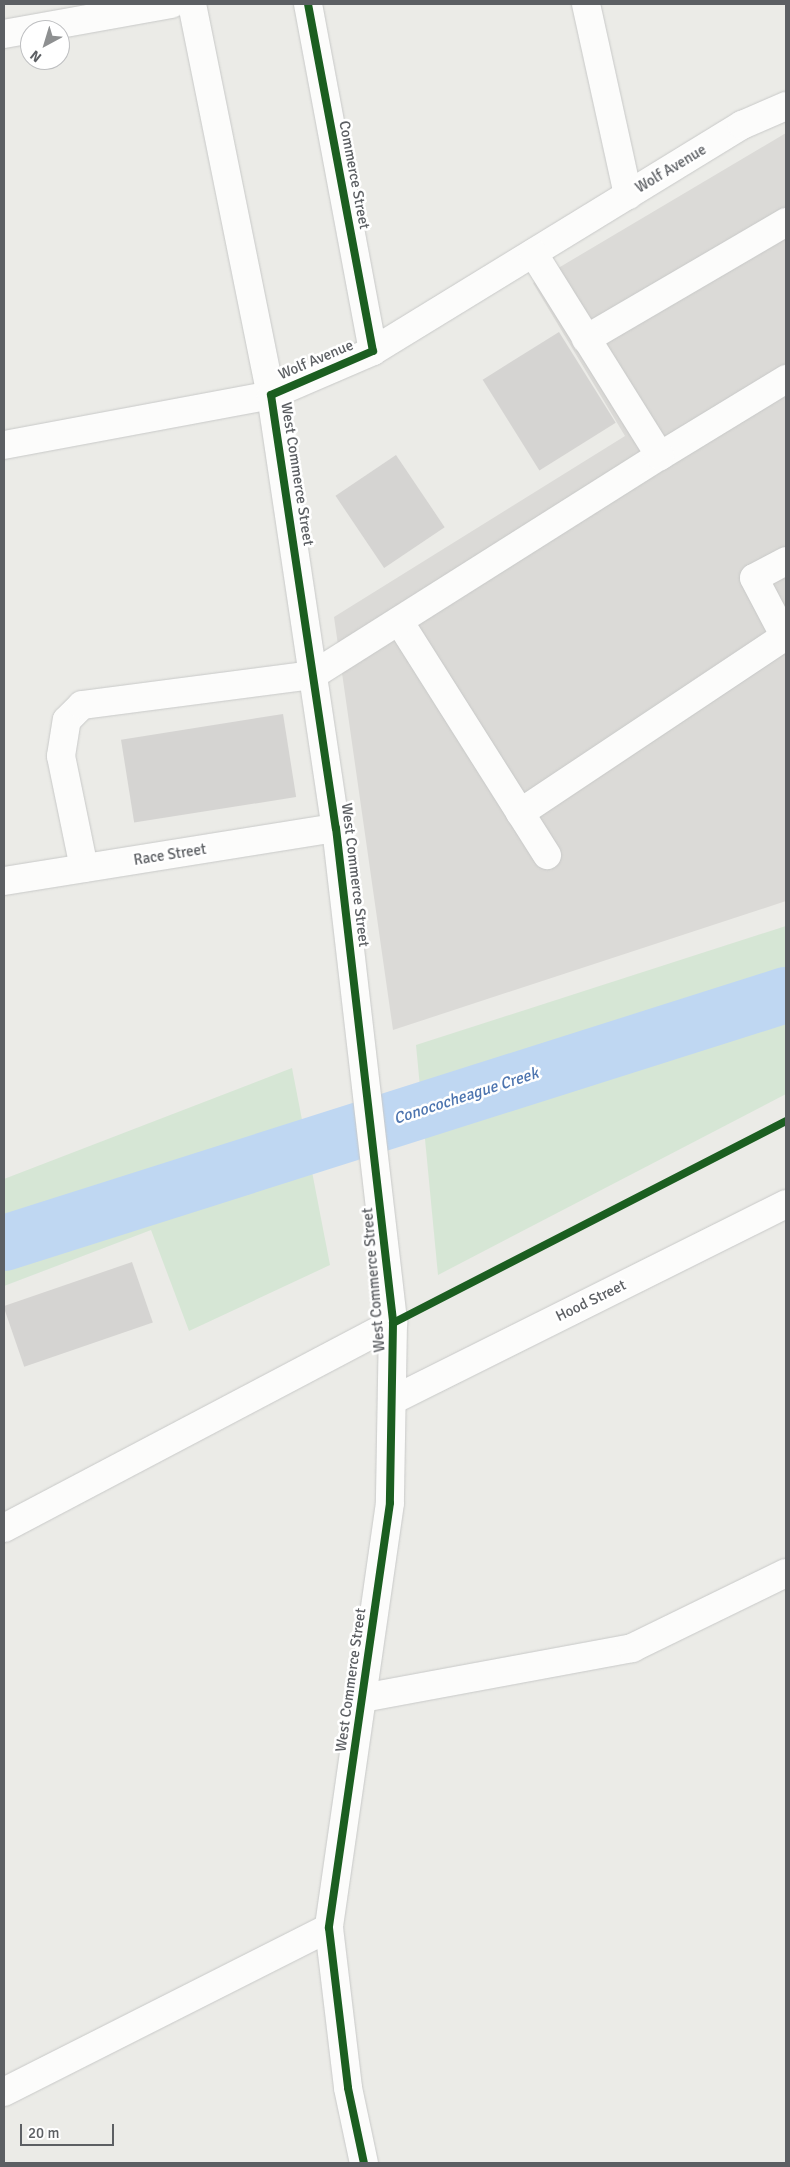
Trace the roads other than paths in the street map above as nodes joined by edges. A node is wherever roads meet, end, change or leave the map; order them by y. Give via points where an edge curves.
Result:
1 (171, 4) edge
2 (192, 4) edge
3 (308, 4) edge
4 (586, 4) edge
5 (4, 34) edge
6 (786, 106) edge
7 (628, 195) junction
8 (786, 222) edge
9 (533, 253) junction
10 (586, 339) junction
11 (373, 351) junction
12 (786, 379) edge
13 (271, 395) junction
14 (4, 445) edge
15 (660, 456) junction
16 (786, 561) edge
17 (399, 620) junction
18 (786, 638) edge
19 (313, 675) junction
20 (520, 813) junction
21 (336, 828) junction
22 (547, 855) dead end
23 (84, 868) junction
24 (4, 881) edge
25 (786, 1204) edge
26 (393, 1324) junction
27 (395, 1399) junction
28 (4, 1528) edge
29 (786, 1573) edge
30 (363, 1698) junction
31 (329, 1928) junction
32 (4, 2092) edge
33 (364, 2163) edge

1 - 5 street
2 - 13 street, West Commerce Street
3 - 11 street, Commerce Street
4 - 7 street
6 - 7 street, Wolf Avenue via 742,125
7 - 9 street, Wolf Avenue
8 - 10 street
9 - 10 street
9 - 11 street, Wolf Avenue
10 - 15 street
11 - 13 street, Wolf Avenue
12 - 15 street
13 - 14 street, Wolf Avenue
13 - 19 street, West Commerce Street
15 - 17 street
16 - 18 street via 754,578
17 - 19 street
17 - 20 street
18 - 20 street
19 - 21 street, West Commerce Street
19 - 23 street via 82,705 67,720 61,756
20 - 22 street
21 - 23 street, Race Street
21 - 26 street, West Commerce Street
23 - 24 street, Race Street
25 - 27 street, Hood Street
26 - 27 street, West Commerce Street
26 - 28 street
27 - 30 street, West Commerce Street via 390,1503
29 - 30 street via 632,1648
30 - 31 street, West Commerce Street
31 - 32 street
31 - 33 street, West Commerce Street via 348,2088

